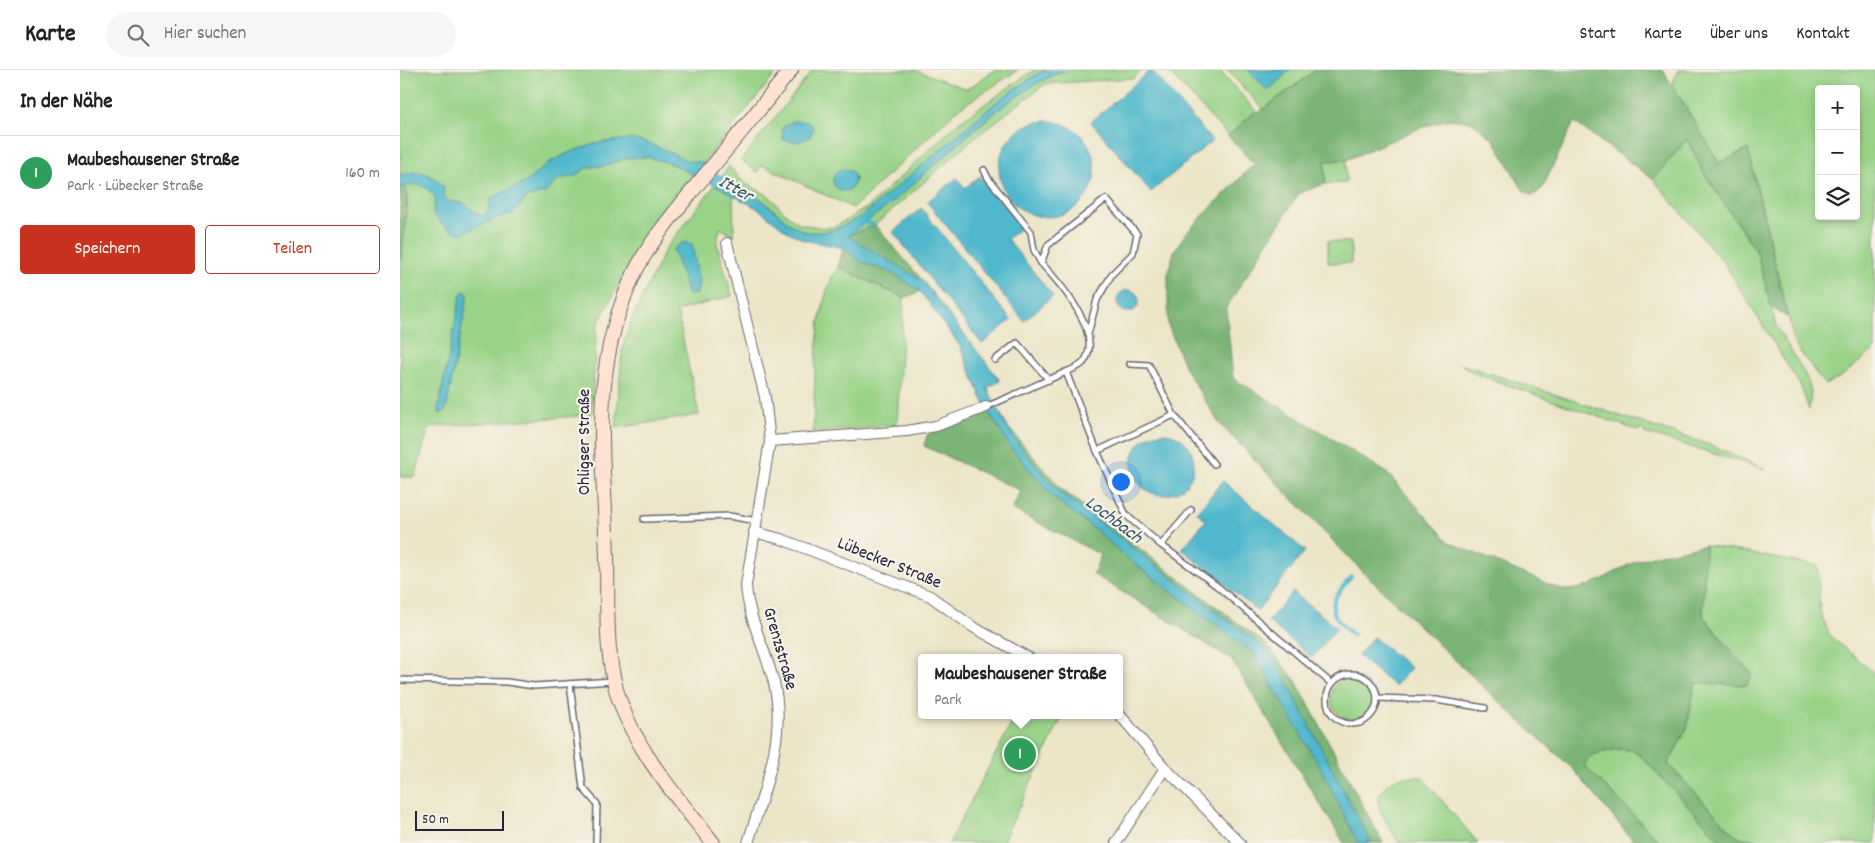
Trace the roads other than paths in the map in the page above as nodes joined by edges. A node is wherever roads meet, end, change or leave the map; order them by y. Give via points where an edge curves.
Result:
1 (791, 70) edge
2 (984, 170) dead end
3 (727, 243) dead end
4 (1041, 263) junction
5 (1088, 334) junction
6 (995, 360) dead end
7 (1130, 364) dead end
8 (1066, 372) junction
9 (1049, 380) junction
10 (990, 405) joint
11 (1174, 415) junction
12 (770, 441) junction
13 (1097, 451) junction
14 (1214, 464) dead end
15 (1192, 510) dead end
16 (644, 519) dead end
17 (756, 526) junction
18 (1161, 545) junction
19 (1022, 654) edge
20 (400, 680) edge
21 (614, 680) junction
22 (570, 684) junction
23 (1332, 684) junction
24 (1377, 698) junction
25 (1485, 708) dead end
26 (1123, 719) edge
27 (1165, 768) junction
28 (596, 843) edge
29 (712, 843) edge
30 (748, 843) edge
31 (1116, 843) edge
32 (1240, 843) edge

1 - 21 main road, Ohligser Straße via 659,232 636,270 616,319 605,366 601,447 609,640
2 - 4 lane via 1031,232 1034,250
3 - 12 street, Grenzstraße via 765,397
4 - 5 lane via 1076,306
4 - 5 lane via 1048,245 1106,199 1137,234 1133,253 1112,274 1098,300
5 - 8 lane via 1086,357
6 - 9 lane via 1018,343
7 - 11 lane via 1149,366
8 - 9 lane
8 - 13 lane
9 - 10 lane
10 - 12 street via 936,426 907,431
11 - 13 lane
11 - 14 lane
12 - 17 street, Grenzstraße
13 - 18 lane via 1126,515
15 - 18 lane
16 - 17 lane via 729,516
17 - 19 street, Lübecker Straße via 781,539 930,596 973,627
17 - 30 street, Grenzstraße via 748,565 747,597 768,657 778,708 775,754
18 - 23 lane via 1217,586
20 - 22 lane via 507,682 534,686
21 - 22 lane
21 - 29 main road, Ohligser Straße via 624,714 648,759
22 - 28 lane via 583,788 597,804
23 - 24 lane via 1344,675 1359,675 1372,684
23 - 24 lane via 1328,691 1328,706 1344,722 1352,724 1367,719 1376,706
24 - 25 lane via 1436,700
26 - 27 street
27 - 31 street
27 - 32 street

